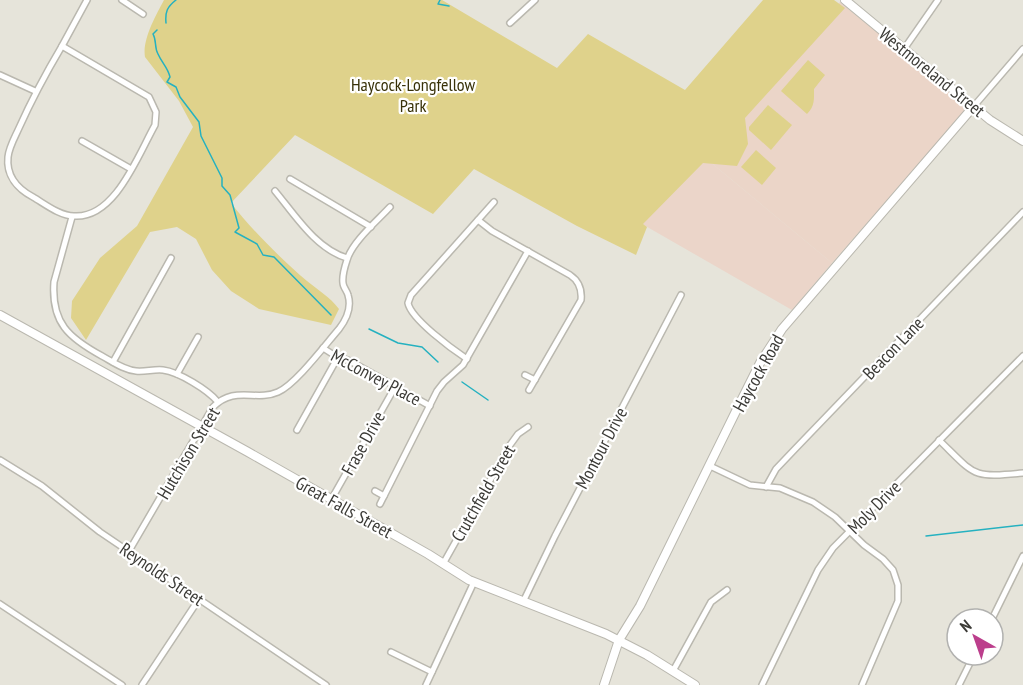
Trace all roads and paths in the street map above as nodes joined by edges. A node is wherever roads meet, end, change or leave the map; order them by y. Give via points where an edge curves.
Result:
1 (87, 0) edge
2 (122, 0) edge
3 (535, 0) edge
4 (844, 0) edge
5 (938, 0) edge
6 (143, 14) dead end
7 (510, 23) dead end
8 (62, 46) junction
9 (904, 49) junction
10 (1023, 49) edge
11 (0, 75) edge
12 (35, 91) junction
13 (974, 106) junction
14 (82, 141) dead end
15 (1023, 141) edge
16 (131, 169) junction
17 (290, 179) dead end
18 (275, 191) dead end
19 (495, 202) dead end
20 (390, 207) dead end
21 (1023, 212) edge
22 (72, 217) junction
23 (478, 220) junction
24 (371, 227) junction
25 (528, 251) junction
26 (171, 258) dead end
27 (347, 258) junction
28 (681, 295) dead end
29 (0, 315) edge
30 (198, 337) dead end
31 (323, 348) junction
32 (1023, 356) edge
33 (338, 357) junction
34 (467, 359) junction
35 (113, 362) junction
36 (177, 374) junction
37 (525, 375) dead end
38 (535, 381) junction
39 (395, 387) junction
40 (530, 390) dead end
41 (218, 402) junction
42 (430, 406) junction
43 (202, 426) junction
44 (528, 428) dead end
45 (297, 430) dead end
46 (939, 440) junction
47 (0, 460) edge
48 (710, 466) junction
49 (1023, 473) edge
50 (766, 487) junction
51 (375, 491) dead end
52 (384, 496) junction
53 (332, 500) junction
54 (380, 504) dead end
55 (849, 531) junction
56 (129, 551) junction
57 (1023, 556) edge
58 (443, 564) junction
59 (474, 582) junction
60 (727, 590) dead end
61 (199, 599) junction
62 (523, 602) junction
63 (0, 604) edge
64 (998, 607) edge
65 (619, 640) junction
66 (391, 652) dead end
67 (968, 667) edge
68 (673, 671) junction
69 (432, 672) junction
70 (122, 685) edge
71 (142, 685) edge
72 (326, 685) edge
73 (426, 685) edge
74 (604, 685) edge
75 (695, 685) edge
76 (762, 685) edge
77 (862, 685) edge
78 (959, 685) edge

1 - 8 street
2 - 6 street
3 - 7 street
4 - 9 main road, Westmoreland Street
5 - 9 street
8 - 12 street
8 - 16 street via 149,97 155,105 155,125
9 - 13 main road, Westmoreland Street
10 - 13 street, Haycock Road
11 - 12 street
12 - 22 street via 10,149 9,171 20,190
13 - 15 main road, Westmoreland Street
13 - 48 main road, Haycock Road via 782,329 760,363
14 - 16 street
16 - 22 street via 104,208
17 - 24 street
18 - 27 street via 309,232 334,253
19 - 23 street
20 - 24 street
21 - 50 street, Beacon Lane via 796,448
22 - 35 street via 54,282 56,314 79,342
23 - 25 street
23 - 34 street via 408,303 412,313
24 - 27 street
25 - 34 street
25 - 38 street via 573,278 581,295
26 - 35 street
27 - 31 street, Hutchison Street via 343,283 348,313
28 - 62 street, Montour Drive
29 - 43 main road, Great Falls Street
30 - 36 street
31 - 33 street, McConvey Place
31 - 41 street, Hutchison Street via 290,384 277,392 241,393
32 - 46 street, Moly Drive
33 - 39 street, McConvey Place
33 - 45 street
34 - 42 street via 441,386
35 - 36 street via 136,371
36 - 41 street
37 - 38 street
38 - 40 street
39 - 42 street, McConvey Place
39 - 53 street, Frase Drive
41 - 43 street, Hutchison Street
42 - 52 street
43 - 53 main road, Great Falls Street
43 - 56 street, Hutchison Street
44 - 58 street, Crutchfield Street via 510,445
46 - 49 street via 974,473
46 - 55 street, Moly Drive
47 - 56 street, Reynolds Street
48 - 50 street via 750,485
48 - 65 main road, Haycock Road
50 - 55 street via 789,490 813,502
51 - 52 street
52 - 54 street
53 - 58 main road, Great Falls Street
55 - 76 street, Moly Drive via 818,570
55 - 77 street via 888,564 899,592
56 - 61 street, Reynolds Street
57 - 64 street
58 - 59 main road, Great Falls Street
59 - 62 main road, Great Falls Street
59 - 69 street
60 - 68 street via 711,602
61 - 71 street
61 - 72 street, Reynolds Street
62 - 65 main road, Great Falls Street
63 - 70 street
65 - 68 main road, Great Falls Street
65 - 74 main road, Haycock Road
66 - 69 street
67 - 78 street
68 - 75 main road, Great Falls Street
69 - 73 street

